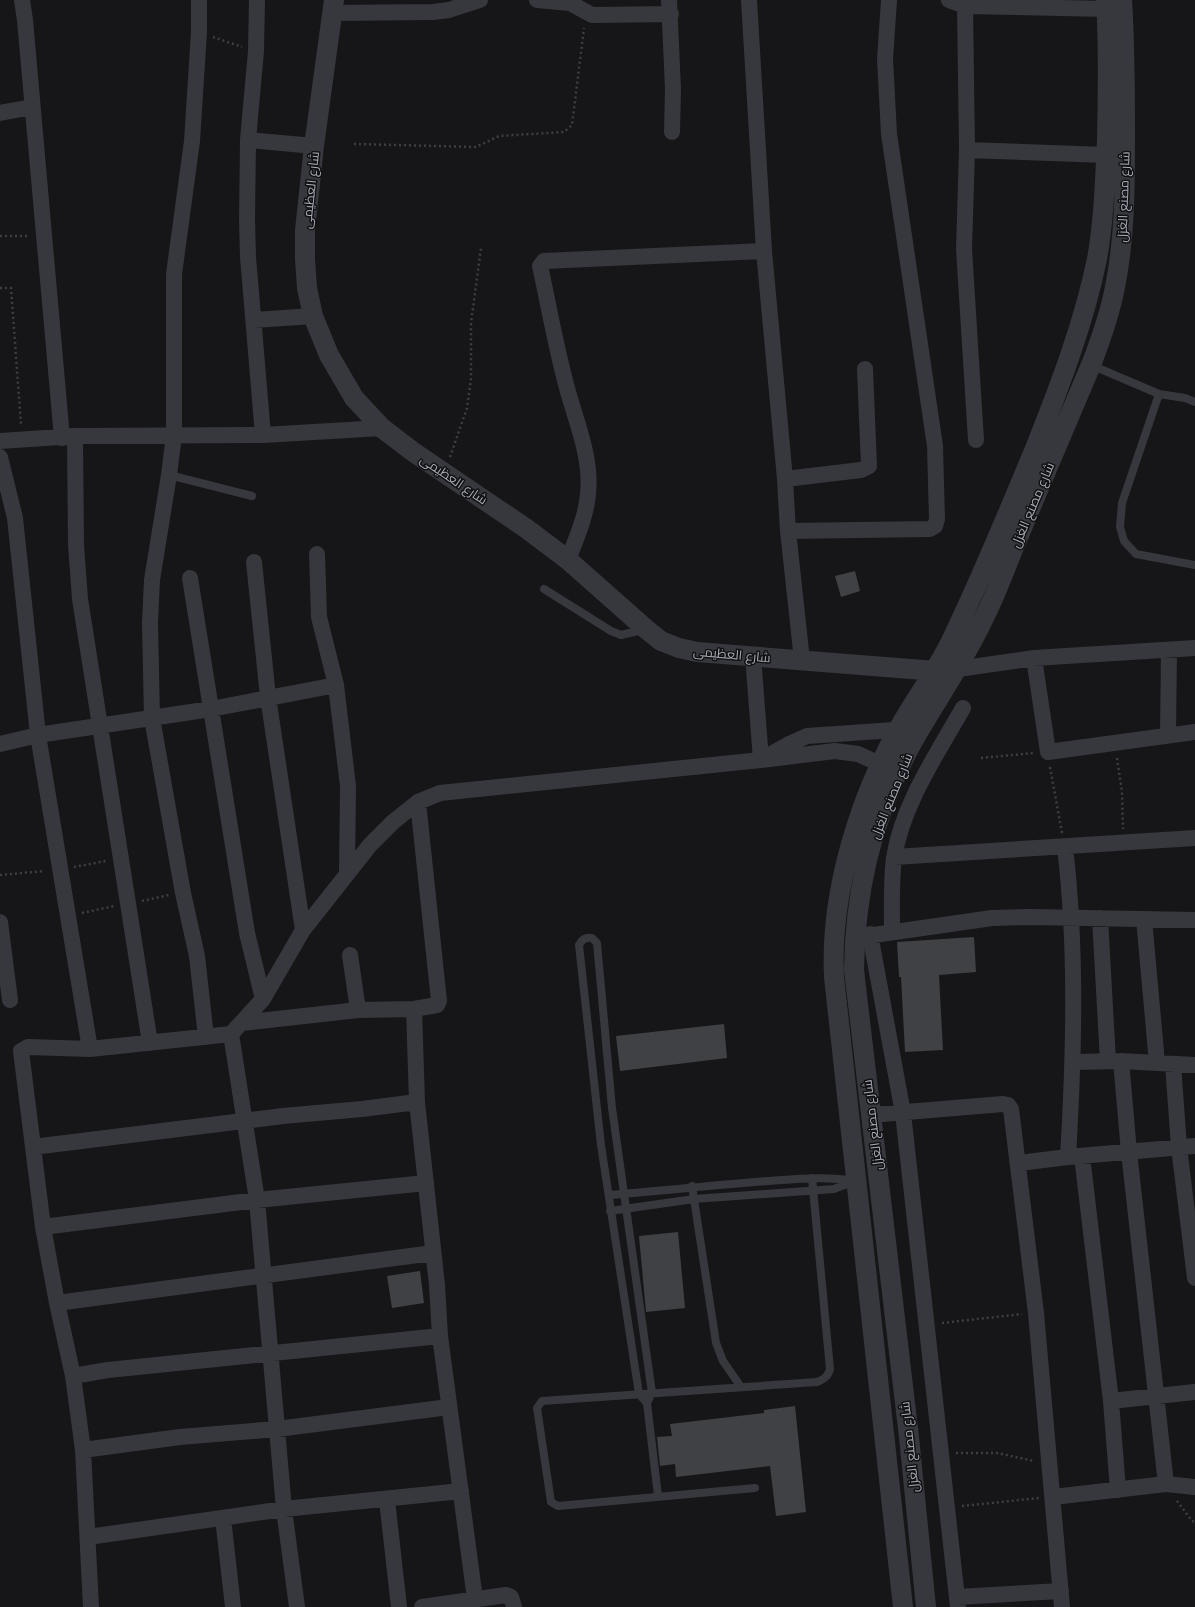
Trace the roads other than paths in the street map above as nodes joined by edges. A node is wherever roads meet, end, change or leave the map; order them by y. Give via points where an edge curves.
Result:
1 (22, 0) edge
2 (199, 0) edge
3 (258, 0) edge
4 (480, 0) edge
5 (537, 0) edge
6 (748, 0) edge
7 (889, 0) edge
8 (949, 0) edge
9 (1112, 3) edge
10 (333, 6) edge
11 (433, 6) edge
12 (965, 6) junction
13 (670, 7) edge
14 (32, 107) junction
15 (0, 113) edge
16 (672, 132) dead end
17 (248, 140) junction
18 (314, 146) junction
19 (967, 150) junction
20 (1106, 155) junction
21 (764, 251) junction
22 (313, 316) junction
23 (254, 320) junction
24 (1070, 356) junction
25 (1091, 365) junction
26 (865, 369) dead end
27 (1159, 394) junction
28 (1195, 402) edge
29 (382, 428) junction
30 (174, 435) junction
31 (263, 435) junction
32 (69, 437) junction
33 (976, 440) dead end
34 (0, 441) edge
35 (0, 458) edge
36 (169, 475) junction
37 (785, 479) junction
38 (252, 496) dead end
39 (788, 531) junction
40 (317, 554) dead end
41 (568, 560) junction
42 (254, 562) dead end
43 (1195, 565) edge
44 (190, 578) dead end
45 (544, 588) dead end
46 (646, 629) junction
47 (1195, 648) edge
48 (1169, 650) junction
49 (753, 656) junction
50 (1034, 658) junction
51 (802, 660) junction
52 (958, 668) junction
53 (936, 670) junction
54 (336, 685) junction
55 (268, 696) junction
56 (963, 708) dead end
57 (211, 709) junction
58 (152, 718) junction
59 (100, 726) junction
60 (898, 729) junction
61 (920, 729) junction
62 (1195, 732) edge
63 (38, 735) junction
64 (1168, 735) junction
65 (0, 744) edge
66 (761, 760) junction
67 (880, 763) junction
68 (898, 772) junction
69 (418, 802) junction
70 (1195, 838) edge
71 (1065, 847) junction
72 (894, 857) junction
73 (347, 874) junction
74 (1072, 917) junction
75 (1100, 918) junction
76 (1144, 919) junction
77 (1195, 920) edge
78 (0, 922) edge
79 (303, 930) junction
80 (892, 931) junction
81 (862, 936) junction
82 (350, 955) dead end
83 (263, 999) junction
84 (10, 1000) dead end
85 (414, 1009) junction
86 (358, 1010) junction
87 (237, 1028) junction
88 (206, 1037) junction
89 (150, 1043) junction
90 (90, 1049) junction
91 (1114, 1061) junction
92 (1073, 1062) junction
93 (1165, 1064) junction
94 (1195, 1065) edge
95 (418, 1102) junction
96 (903, 1113) junction
97 (870, 1115) junction
98 (246, 1121) junction
99 (33, 1146) junction
100 (1195, 1146) edge
101 (1179, 1147) junction
102 (1129, 1152) junction
103 (1075, 1156) junction
104 (1019, 1163) junction
105 (812, 1178) junction
106 (878, 1178) junction
107 (855, 1181) junction
108 (426, 1183) junction
109 (692, 1186) junction
110 (813, 1191) junction
111 (624, 1194) junction
112 (609, 1195) junction
113 (694, 1199) junction
114 (257, 1200) junction
115 (626, 1209) junction
116 (610, 1210) junction
117 (43, 1227) junction
118 (434, 1253) junction
119 (263, 1275) junction
120 (1195, 1278) edge
121 (56, 1303) junction
122 (440, 1336) junction
123 (270, 1354) junction
124 (73, 1376) junction
125 (741, 1387) junction
126 (1195, 1392) edge
127 (652, 1393) junction
128 (639, 1394) junction
129 (1157, 1396) junction
130 (1110, 1401) junction
131 (647, 1403) junction
132 (449, 1407) junction
133 (277, 1429) junction
134 (909, 1437) junction
135 (884, 1439) junction
136 (84, 1450) junction
137 (1166, 1484) junction
138 (1195, 1487) edge
139 (755, 1488) dead end
140 (1118, 1490) junction
141 (460, 1491) junction
142 (658, 1496) junction
143 (1053, 1497) junction
144 (387, 1500) junction
145 (284, 1509) junction
146 (223, 1518) junction
147 (88, 1538) junction
148 (1061, 1591) junction
149 (475, 1599) junction
150 (1007, 1601) edge
151 (957, 1602) edge
152 (91, 1607) edge
153 (233, 1607) edge
154 (297, 1607) edge
155 (399, 1607) edge
156 (422, 1607) edge
157 (514, 1607) edge
158 (903, 1607) edge
159 (926, 1607) edge
160 (1062, 1607) edge

1 - 14 street
2 - 30 street via 200,32 192,141 174,274
3 - 17 street
4 - 11 street via 449,10
5 - 13 street via 570,3 596,16
6 - 21 street
7 - 39 street via 885,59 889,134 935,446 937,519 935,526 930,529
8 - 12 street
9 - 12 street
9 - 20 street, شارع مصنع الغزل
9 - 25 street, شارع مصنع الغزل via 1125,171 1122,241 1113,296
10 - 11 street
10 - 18 street, شارع العظيمى
12 - 19 street
13 - 16 street
14 - 15 street
14 - 32 street via 43,236
17 - 18 street
17 - 23 street via 247,220
18 - 22 street, شارع العظيمى via 305,230 307,288
19 - 20 street
19 - 33 street via 964,249
20 - 24 street, شارع مصنع الغزل via 1097,257
21 - 37 street
21 - 41 street via 541,263 566,386 588,472 585,515
22 - 23 street
22 - 29 street, شارع العظيمى via 329,355 354,398
23 - 31 street
24 - 25 street
24 - 53 street, شارع مصنع الغزل via 993,549
25 - 27 lane
25 - 52 street, شارع مصنع الغزل via 984,618
26 - 37 street via 869,466 861,470
27 - 28 lane
27 - 43 lane via 1122,503 1120,527 1124,541 1136,554
29 - 31 street
29 - 41 street, شارع العظيمى
30 - 31 street
30 - 32 street
30 - 36 street
32 - 34 street
32 - 59 street via 80,599
35 - 63 street via 16,518
36 - 38 lane
36 - 58 street via 152,580
37 - 39 street
39 - 51 street
40 - 54 street via 319,617
41 - 46 street, شارع العظيمى
42 - 55 street
44 - 57 street
45 - 46 lane via 611,631 621,635
46 - 49 street, شارع العظيمى via 661,641 679,648 697,652
47 - 48 street
48 - 50 street
48 - 64 street
49 - 51 street, شارع العظيمى
49 - 66 street
50 - 52 street
50 - 64 street via 1048,752
51 - 53 street, شارع العظيمى
52 - 61 street, شارع مصنع الغزل
53 - 60 street, شارع مصنع الغزل
54 - 55 street
54 - 73 street via 348,786
55 - 57 street
55 - 79 street
56 - 72 street via 920,785 901,829
57 - 58 street
57 - 83 street via 247,933
58 - 59 street
58 - 88 street via 183,893 197,956
59 - 63 street
59 - 89 street
60 - 61 street
60 - 66 street via 807,736
60 - 67 street, شارع مصنع الغزل
61 - 68 street, شارع مصنع الغزل
62 - 64 street
63 - 65 street
63 - 90 street
66 - 67 street via 835,751 858,754
66 - 69 street via 440,792
67 - 68 street
67 - 107 street, شارع مصنع الغزل via 863,807 842,883 835,915 832,948
68 - 81 street, شارع مصنع الغزل via 867,857 859,897
69 - 73 street via 379,836
69 - 85 street via 439,1001 433,1007
70 - 71 street
71 - 72 street
71 - 74 street
72 - 80 street
73 - 79 street
74 - 75 street
74 - 80 street via 992,918 931,928
74 - 92 street
75 - 76 street
75 - 91 street
76 - 77 street
76 - 93 street
78 - 84 street
79 - 83 street
80 - 81 street
81 - 96 street
81 - 97 street, شارع مصنع الغزل via 854,970
82 - 86 street
83 - 87 street
85 - 86 street
85 - 95 street
86 - 87 street
87 - 88 street
87 - 98 street
88 - 89 street
89 - 90 street
90 - 99 street via 28,1047 21,1051
91 - 92 street
91 - 93 street
91 - 102 street
92 - 103 street
93 - 94 street
93 - 101 street
95 - 98 street
95 - 108 street
96 - 97 street
96 - 104 street via 1008,1105 1011,1109
96 - 151 street
97 - 106 street, شارع مصنع الغزل
98 - 99 street
98 - 114 street
99 - 117 street
100 - 101 street
101 - 102 street
101 - 120 street
102 - 103 street
102 - 129 street
103 - 104 street
103 - 130 street
104 - 143 street
105 - 107 lane
105 - 109 lane
105 - 110 lane
106 - 107 street
106 - 134 street, شارع مصنع الغزل
107 - 110 lane via 834,1189
107 - 135 street, شارع مصنع الغزل
108 - 114 street
108 - 118 street
109 - 111 lane
109 - 113 lane
110 - 113 lane
110 - 125 lane via 830,1369 828,1375 817,1382
111 - 112 lane
111 - 112 lane via 608,1064 597,943 587,937 579,945 590,1055
111 - 115 lane
112 - 116 lane
113 - 115 lane
113 - 125 lane via 716,1343
114 - 117 street
114 - 119 street
115 - 116 lane
115 - 127 lane
116 - 128 lane
117 - 121 street
118 - 119 street
118 - 122 street
119 - 121 street
119 - 123 street
121 - 124 street
122 - 123 street
122 - 132 street
123 - 124 street via 108,1370
123 - 133 street
124 - 136 street
125 - 127 lane
126 - 129 street
127 - 128 lane
127 - 131 lane
128 - 131 lane
128 - 142 lane via 542,1401 539,1404 536,1408 552,1502 558,1506
129 - 130 street
129 - 137 street
130 - 140 street
131 - 142 lane
132 - 133 street
132 - 141 street
133 - 136 street via 180,1437
133 - 145 street
134 - 135 street
134 - 159 street, شارع مصنع الغزل
135 - 158 street, شارع مصنع الغزل
136 - 147 street
137 - 138 street
137 - 140 street
139 - 142 lane
140 - 143 street
141 - 144 street
141 - 149 street
143 - 148 street
144 - 145 street
144 - 155 street
145 - 146 street
145 - 154 street
146 - 147 street
146 - 153 street
147 - 152 street
148 - 150 street
148 - 160 street
149 - 156 street
149 - 157 street via 506,1595 511,1597
150 - 151 street

